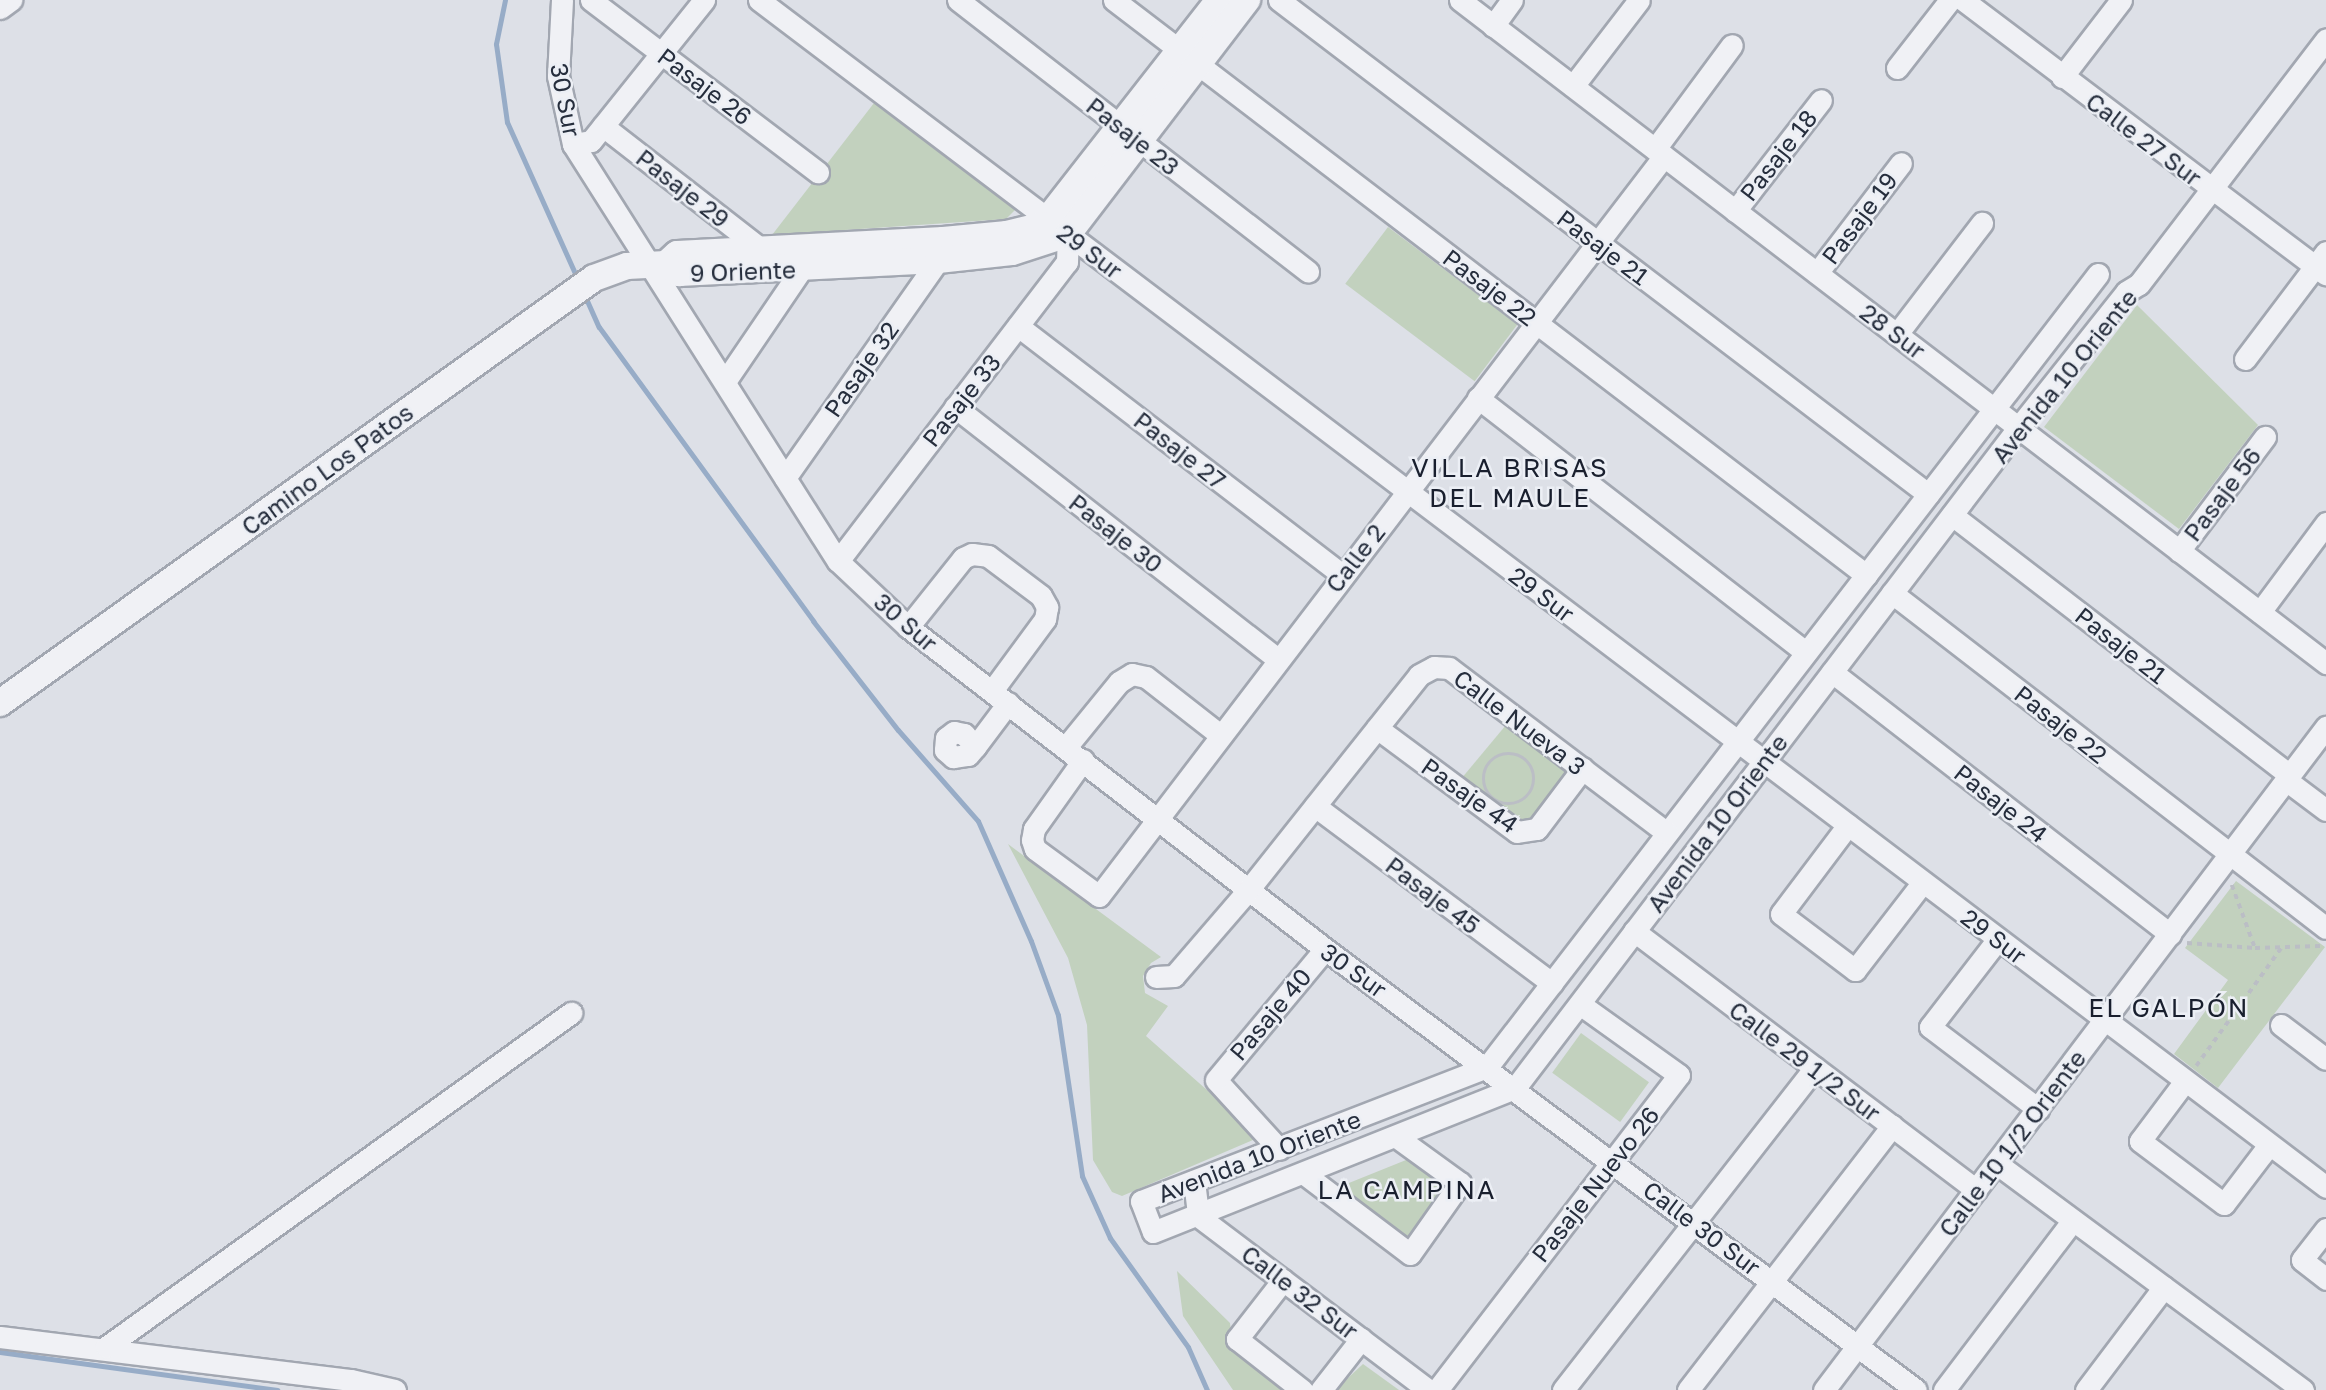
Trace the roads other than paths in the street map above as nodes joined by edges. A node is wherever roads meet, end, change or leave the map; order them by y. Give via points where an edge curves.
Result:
1 (11, 0) edge
2 (562, 0) edge
3 (591, 0) edge
4 (704, 0) edge
5 (759, 0) edge
6 (958, 0) edge
7 (1114, 0) edge
8 (1219, 0) edge
9 (1247, 0) edge
10 (1279, 0) edge
11 (1460, 0) edge
12 (1512, 0) edge
13 (1639, 0) edge
14 (1950, 0) edge
15 (1963, 0) edge
16 (2121, 0) edge
17 (0, 8) edge
18 (1493, 26) junction
19 (2326, 39) edge
20 (1732, 45) dead end
21 (662, 53) junction
22 (1189, 58) junction
23 (1897, 68) dead end
24 (2062, 77) junction
25 (1573, 86) junction
26 (1821, 100) dead end
27 (603, 126) junction
28 (1130, 134) junction
29 (573, 144) junction
30 (1659, 152) junction
31 (1901, 163) dead end
32 (818, 172) dead end
33 (2212, 190) junction
34 (1735, 211) junction
35 (1982, 223) dead end
36 (1059, 227) junction
37 (1597, 243) junction
38 (762, 250) junction
39 (938, 260) junction
40 (656, 265) junction
41 (2322, 265) edge
42 (802, 268) junction
43 (1308, 271) dead end
44 (1817, 273) junction
45 (2098, 274) dead end
46 (1536, 321) junction
47 (1018, 326) junction
48 (1897, 334) junction
49 (2245, 359) dead end
50 (726, 380) junction
51 (1478, 398) junction
52 (955, 407) junction
53 (1993, 408) junction
54 (2018, 428) junction
55 (2265, 437) dead end
56 (785, 478) junction
57 (1406, 491) junction
58 (1928, 494) junction
59 (1952, 515) junction
60 (2326, 523) edge
61 (2179, 551) junction
62 (838, 561) junction
63 (1342, 575) junction
64 (1866, 575) junction
65 (1892, 593) junction
66 (2260, 612) junction
67 (908, 626) junction
68 (1806, 652) junction
69 (1277, 659) junction
70 (2326, 663) edge
71 (1832, 673) junction
72 (1000, 697) junction
73 (0, 703) edge
74 (2326, 727) edge
75 (1377, 728) junction
76 (1219, 734) junction
77 (1737, 741) junction
78 (975, 747) dead end
79 (1066, 747) junction
80 (1083, 760) junction
81 (1764, 761) junction
82 (1583, 768) junction
83 (2288, 777) junction
84 (1315, 806) junction
85 (2326, 810) edge
86 (1156, 817) junction
87 (1848, 825) junction
88 (1667, 833) junction
89 (2227, 858) junction
90 (1923, 882) junction
91 (1249, 889) junction
92 (2326, 928) edge
93 (1634, 932) junction
94 (2167, 938) junction
95 (1998, 939) junction
96 (1325, 949) junction
97 (1156, 977) dead end
98 (1552, 983) junction
99 (1580, 1004) junction
100 (571, 1013) dead end
101 (2105, 1020) junction
102 (2281, 1025) dead end
103 (2325, 1056) edge
104 (1487, 1067) junction
105 (1815, 1068) junction
106 (2185, 1081) junction
107 (1515, 1088) junction
108 (2038, 1108) junction
109 (1892, 1126) junction
110 (1395, 1136) junction
111 (2269, 1144) junction
112 (1279, 1149) junction
113 (1612, 1161) junction
114 (1996, 1163) junction
115 (1303, 1173) junction
116 (1194, 1181) junction
117 (2326, 1187) edge
118 (1976, 1190) junction
119 (1198, 1216) junction
120 (2073, 1220) junction
121 (1694, 1223) junction
122 (2326, 1228) edge
123 (2326, 1279) edge
124 (1283, 1280) junction
125 (1772, 1281) junction
126 (2164, 1287) junction
127 (0, 1337) edge
128 (1361, 1339) junction
129 (1858, 1346) junction
130 (106, 1347) junction
131 (396, 1390) edge
132 (1302, 1390) edge
133 (1321, 1390) edge
134 (1429, 1390) edge
135 (1437, 1390) edge
136 (1563, 1390) edge
137 (1688, 1390) edge
138 (1824, 1390) edge
139 (1916, 1390) edge
140 (1944, 1390) edge
141 (2086, 1390) edge
142 (2303, 1390) edge

1 - 17 street
2 - 29 street, 30 Sur via 558,76
3 - 21 street, Pasaje 26
4 - 21 street
5 - 36 street, 29 Sur
6 - 28 street, Pasaje 23
7 - 22 street, Pasaje 22
8 - 22 street
9 - 22 street
10 - 37 street, Pasaje 21
11 - 18 street, 28 Sur
12 - 18 street
13 - 25 street
14 - 23 street
15 - 24 street, Calle 27 Sur
16 - 24 street
18 - 25 street, 28 Sur
19 - 33 street, Avenida 10 Oriente
20 - 30 street, Calle 2
21 - 27 street
21 - 32 street, Pasaje 26
22 - 28 street
22 - 46 street, Pasaje 22
24 - 33 street, Calle 27 Sur
25 - 30 street, 28 Sur
26 - 34 street, Pasaje 18
27 - 29 street via 591,141
27 - 38 street, Pasaje 29
28 - 36 street
28 - 43 street, Pasaje 23
29 - 40 street, 30 Sur
30 - 34 street, 28 Sur
30 - 37 street, Calle 2
31 - 44 street, Pasaje 19
33 - 41 street, Calle 27 Sur
33 - 54 street, Avenida 10 Oriente
34 - 44 street, 28 Sur
35 - 48 street
36 - 38 street, 9 Oriente
36 - 39 street, 9 Oriente via 1012,252
36 - 47 street, Pasaje 33 via 1067,262
36 - 57 street, 29 Sur
37 - 46 street, Calle 2
37 - 58 street, Pasaje 21
38 - 40 street, 9 Oriente via 677,254
39 - 42 street, 9 Oriente
39 - 56 street, Pasaje 32
40 - 42 street, 9 Oriente via 679,273
40 - 50 street, 30 Sur
40 - 73 street, Camino Los Patos via 607,270 587,283
41 - 49 street
42 - 50 street
44 - 48 street, 28 Sur
45 - 53 street, Avenida 10 Oriente
46 - 51 street, Calle 2
46 - 64 street, Pasaje 22
47 - 52 street, Pasaje 33
47 - 63 street, Pasaje 27
48 - 53 street, 28 Sur
50 - 56 street, 30 Sur
51 - 57 street, Calle 2
51 - 68 street
52 - 62 street, Pasaje 33
52 - 69 street, Pasaje 30
53 - 54 street, 28 Sur
53 - 58 street, Avenida 10 Oriente
54 - 59 street, Avenida 10 Oriente
54 - 61 street, 28 Sur
55 - 61 street, Pasaje 56
56 - 62 street, 30 Sur
57 - 63 street, Calle 2
57 - 77 street, 29 Sur
58 - 64 street, Avenida 10 Oriente
59 - 65 street, Avenida 10 Oriente
59 - 83 street, Pasaje 21
60 - 66 street
61 - 66 street, 28 Sur
62 - 67 street, 30 Sur
63 - 69 street, Calle 2
64 - 68 street, Avenida 10 Oriente
65 - 71 street, Avenida 10 Oriente
65 - 89 street, Pasaje 22
66 - 70 street, 28 Sur
67 - 72 street, 30 Sur
67 - 72 street via 962,558 972,554 988,556 1041,596 1047,607 1045,618
68 - 77 street, Avenida 10 Oriente
69 - 76 street, Calle 2
71 - 81 street, Avenida 10 Oriente
71 - 94 street, Pasaje 24
72 - 78 street
72 - 79 street, 30 Sur
74 - 83 street, Calle 10 1/2 Oriente
75 - 82 street, Calle Nueva 3 via 1419,675 1434,667 1449,668
75 - 82 street, Pasaje 44 via 1517,832 1537,829
75 - 84 street, Calle Nueva 3
76 - 79 street via 1146,677 1132,674 1119,681
76 - 86 street, Calle 2
77 - 81 street, 29 Sur
77 - 88 street, Avenida 10 Oriente
79 - 80 street, 30 Sur
80 - 86 street, 30 Sur
80 - 86 street, Calle 2 via 1034,829 1035,849 1099,896
81 - 87 street, 29 Sur
81 - 93 street, Avenida 10 Oriente
82 - 88 street, Calle Nueva 3
83 - 85 street, Pasaje 21
83 - 89 street, Calle 10 1/2 Oriente
84 - 91 street, Calle Nueva 3
84 - 98 street, Pasaje 45
86 - 91 street, 30 Sur
87 - 90 street, 29 Sur
87 - 90 street via 1781,914 1856,970
88 - 98 street, Avenida 10 Oriente
89 - 92 street, Pasaje 22
89 - 94 street, Calle 10 1/2 Oriente
90 - 95 street, 29 Sur
91 - 96 street, 30 Sur
91 - 97 street, Calle Nueva 3 via 1174,976
93 - 99 street, Avenida 10 Oriente
93 - 105 street, Calle 29 1/2 Sur
94 - 101 street, Calle 10 1/2 Oriente
95 - 101 street, 29 Sur
95 - 108 street via 1930,1027
96 - 104 street, 30 Sur
96 - 112 street, Pasaje 40 via 1216,1080
98 - 104 street, Avenida 10 Oriente
99 - 107 street, Avenida 10 Oriente
99 - 113 street, Pasaje Nuevo 26 via 1679,1075
100 - 130 street
101 - 106 street, 29 Sur
101 - 108 street, Calle 10 1/2 Oriente
102 - 103 street
104 - 107 street, Calle 30 Sur
104 - 112 street, Avenida 10 Oriente
105 - 109 street, Calle 29 1/2 Sur
105 - 121 street
106 - 111 street, 29 Sur
106 - 111 street via 2140,1141 2224,1204
107 - 110 street, Avenida 10 Oriente
107 - 113 street, Calle 30 Sur
108 - 114 street, Calle 10 1/2 Oriente
109 - 118 street, Calle 29 1/2 Sur
109 - 125 street
110 - 115 street, Avenida 10 Oriente
110 - 115 street via 1460,1183 1410,1254
111 - 117 street, 29 Sur
112 - 116 street, Avenida 10 Oriente
113 - 121 street, Calle 30 Sur
113 - 135 street, Pasaje Nuevo 26
114 - 118 street, Calle 10 1/2 Oriente
114 - 120 street
115 - 119 street, Avenida 10 Oriente
116 - 119 street
116 - 119 street, Avenida 10 Oriente via 1141,1201 1153,1232
118 - 129 street, Calle 10 1/2 Oriente
119 - 124 street, Calle 32 Sur
120 - 126 street
120 - 140 street
121 - 125 street, Calle 30 Sur
121 - 136 street
122 - 123 street via 2302,1260
124 - 128 street, Calle 32 Sur
124 - 132 street via 1237,1339
125 - 129 street, Calle 30 Sur
125 - 137 street
126 - 141 street
126 - 142 street
127 - 130 street
128 - 133 street
128 - 134 street, Calle 32 Sur
129 - 138 street, Calle 10 1/2 Oriente
129 - 139 street, Calle 30 Sur
130 - 131 street

